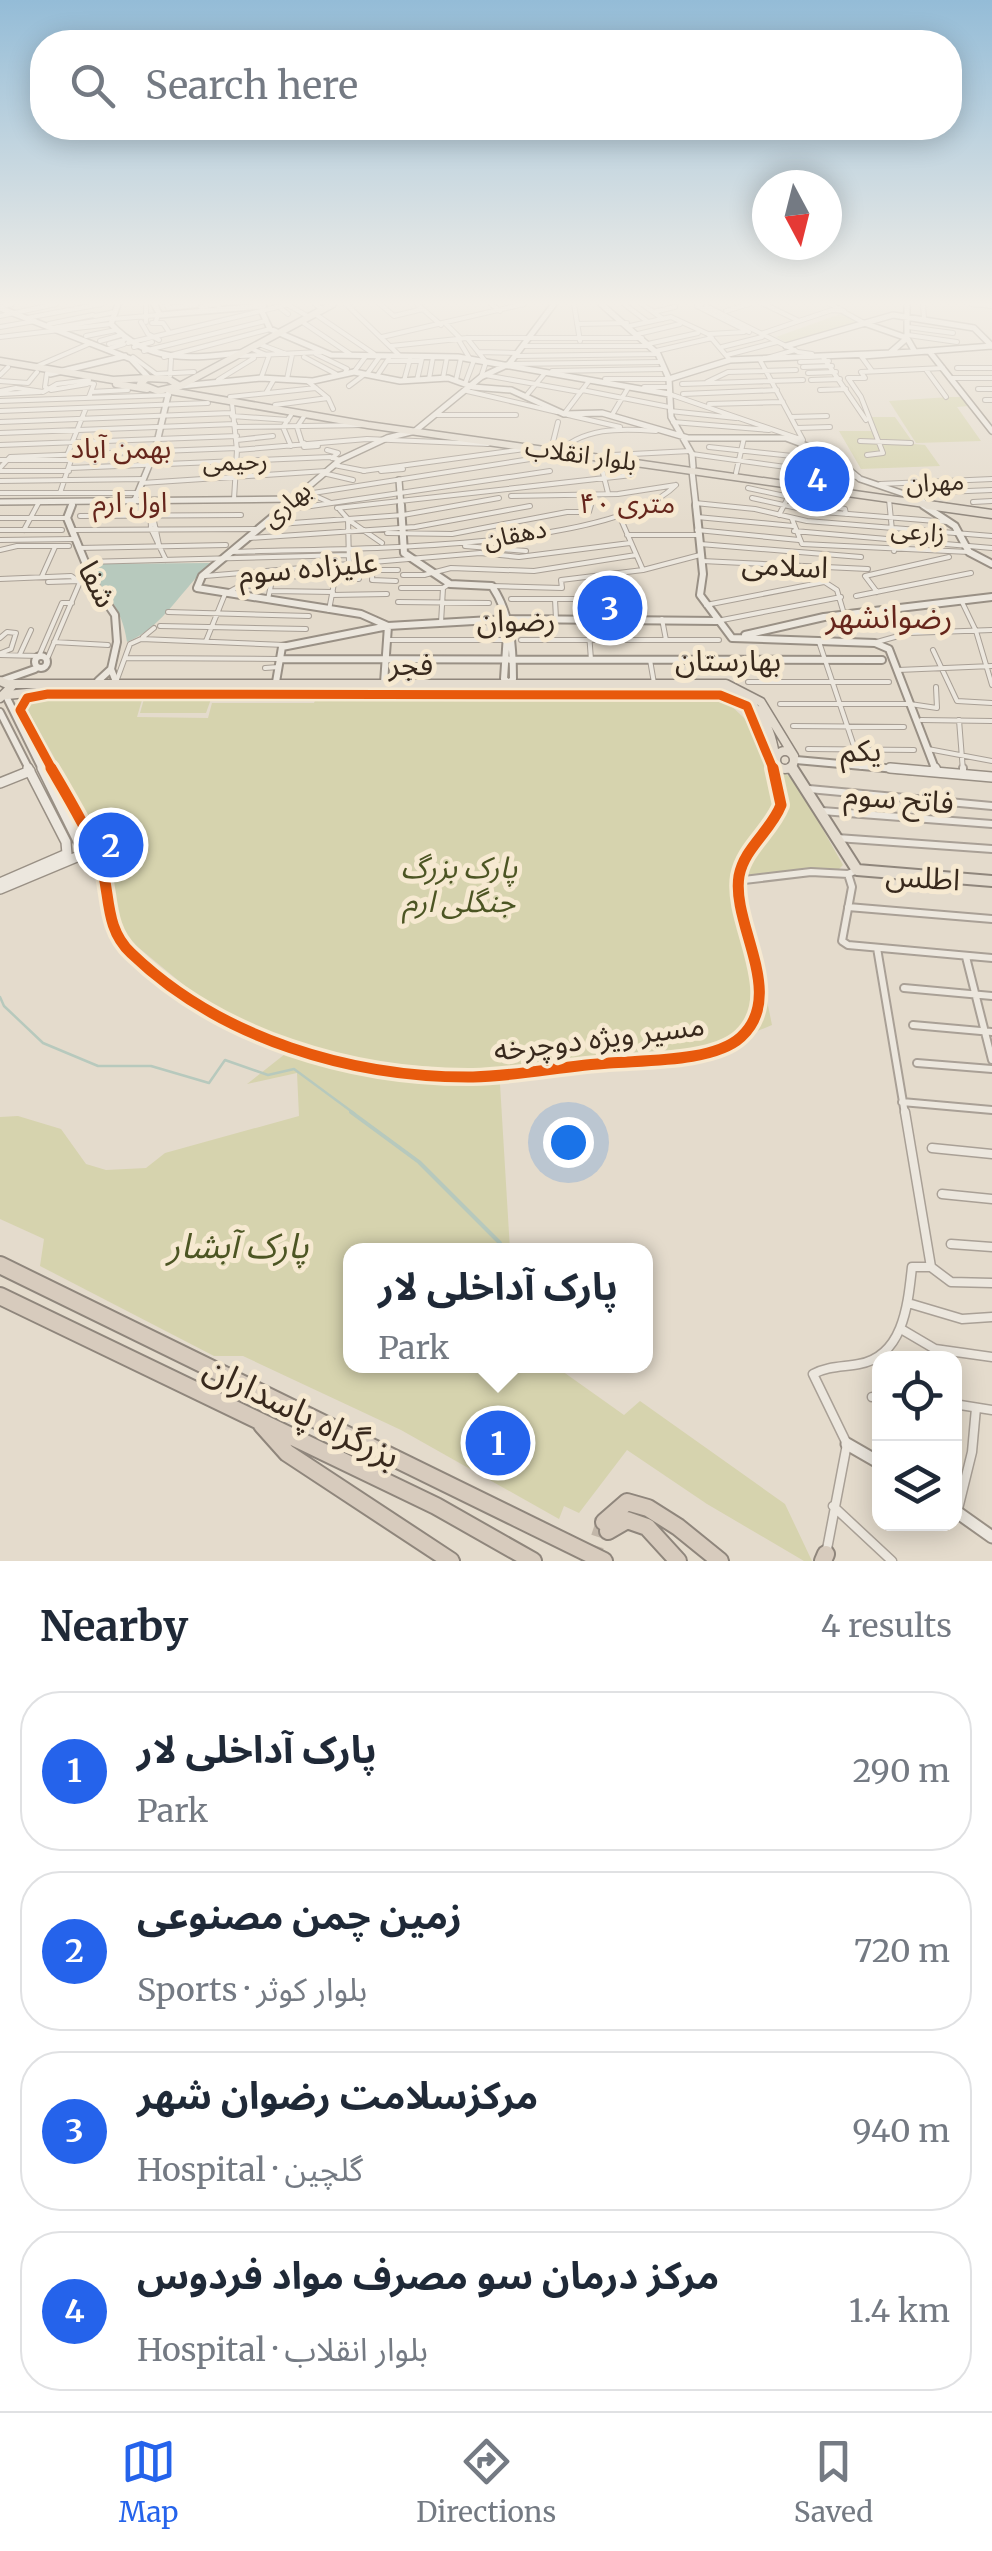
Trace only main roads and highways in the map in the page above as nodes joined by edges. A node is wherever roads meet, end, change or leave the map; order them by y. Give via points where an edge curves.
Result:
1 (68, 377) edge
2 (92, 377) edge
3 (169, 377) joint
4 (191, 377) edge
5 (148, 378) junction
6 (180, 386) junction
7 (147, 389) junction
8 (170, 392) junction
9 (418, 429) junction
10 (557, 448) junction
11 (693, 469) junction
12 (774, 481) junction
13 (791, 483) junction
14 (922, 502) junction
15 (992, 512) edge
16 (8, 682) edge
17 (275, 686) junction
18 (509, 686) junction
19 (655, 686) junction
20 (5, 698) edge
21 (794, 761) junction
22 (992, 881) edge
23 (0, 1265) edge
24 (0, 1296) edge
25 (255, 1418) junction
26 (450, 1561) edge
27 (533, 1561) edge
28 (604, 1561) edge
29 (678, 1561) edge
30 (720, 1561) edge

1 - 7 main road
2 - 5 main road
3 - 5 main road
3 - 6 main road
4 - 6 main road
5 - 7 main road via 140,384
6 - 8 main road
6 - 9 main road, بلوار انقلاب
7 - 8 main road
8 - 9 main road, بلوار انقلاب
9 - 10 main road, بلوار انقلاب
9 - 10 main road, بلوار انقلاب via 467,442
10 - 11 main road, بلوار انقلاب
10 - 11 main road, بلوار انقلاب
11 - 12 main road, بلوار انقلاب
11 - 12 main road, بلوار انقلاب
12 - 13 main road, بلوار انقلاب
13 - 14 main road, بلوار انقلاب
13 - 14 main road, بلوار انقلاب
14 - 15 main road, بلوار انقلاب
16 - 17 main road, فجر
16 - 20 main road
17 - 18 main road, فجر
17 - 18 main road, فجر
17 - 20 main road, فجر via 32,690
18 - 19 main road, فجر
19 - 21 main road, فجر via 726,684 753,694 771,710
19 - 21 main road, فجر via 748,698 764,716 775,755 784,752
21 - 22 main road, اطلس via 852,872
23 - 28 highway, بزرگراه پاسداران
24 - 25 highway, بزرگراه پاسداران
25 - 26 highway via 286,1453
25 - 27 highway, بزرگراه پاسداران
29 - 30 highway via 647,1526 627,1520 606,1526 627,1502 648,1508

